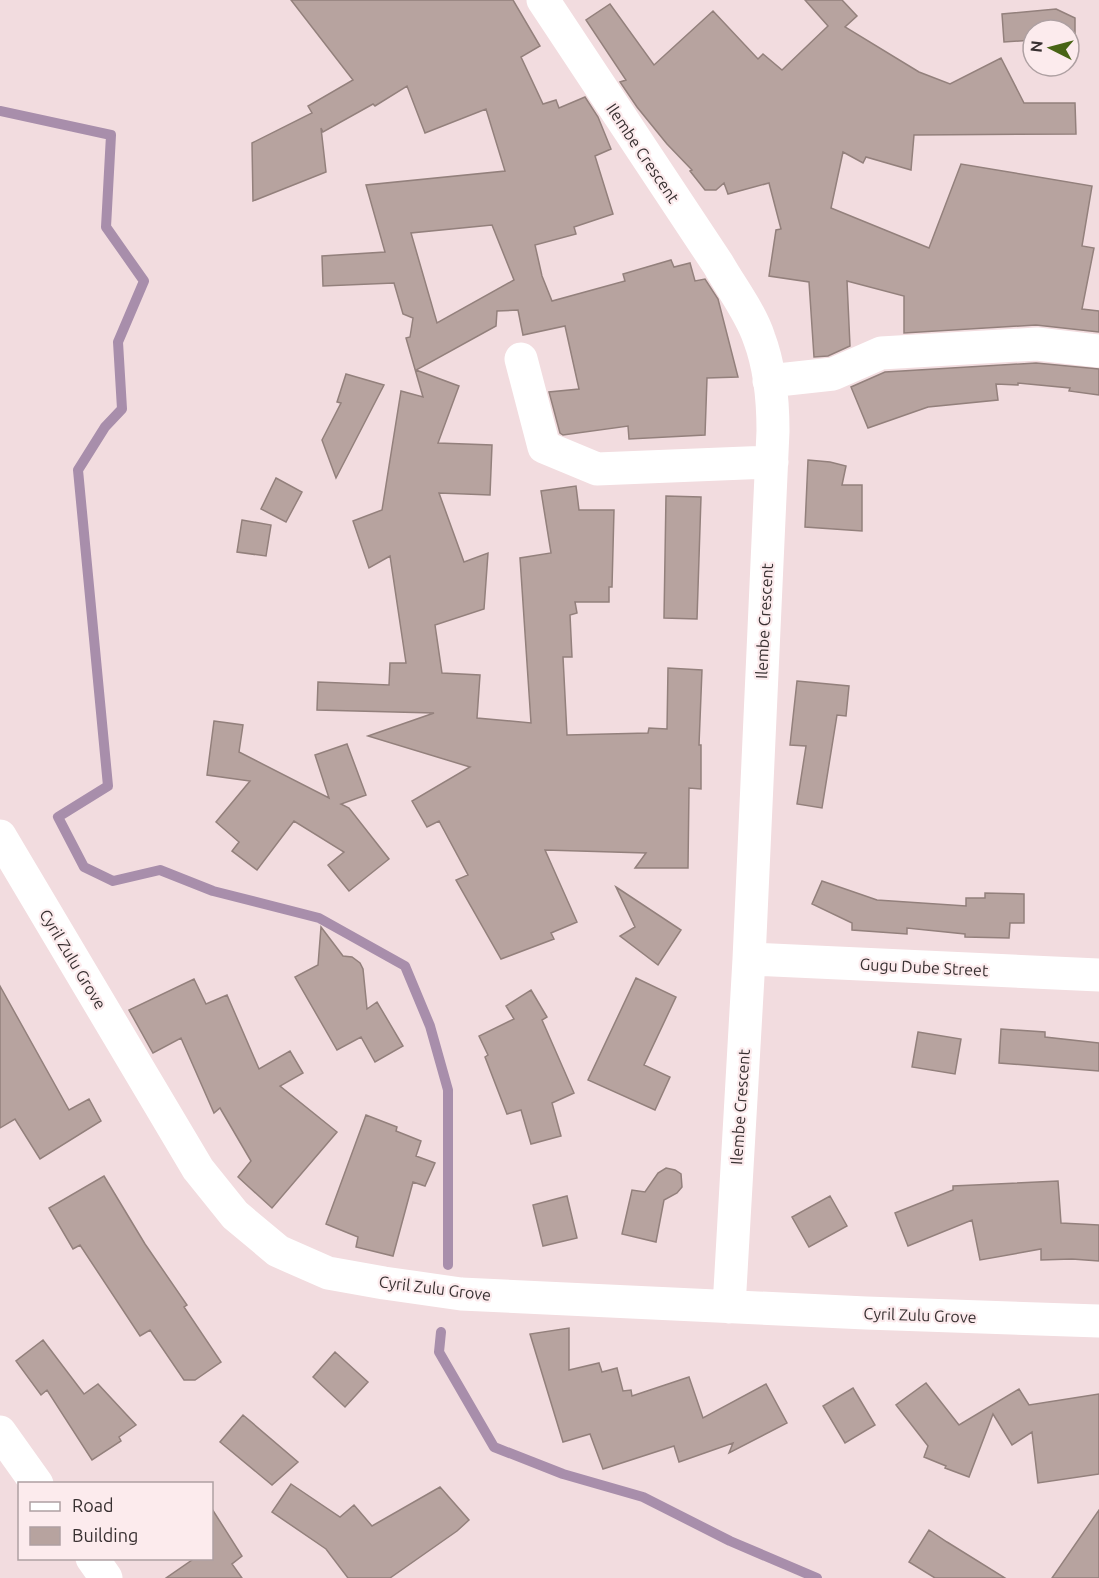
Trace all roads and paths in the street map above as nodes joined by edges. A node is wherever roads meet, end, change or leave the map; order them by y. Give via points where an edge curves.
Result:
1 (543, 0) edge
2 (1099, 351) edge
3 (521, 359) dead end
4 (769, 381) junction
5 (772, 462) junction
6 (0, 836) edge
7 (749, 959) junction
8 (1099, 975) edge
9 (729, 1307) junction
10 (1099, 1321) edge
11 (0, 1432) edge
12 (36, 1482) edge
13 (93, 1560) edge
14 (106, 1578) edge

1 - 4 street, Ilembe Crescent via 718,264 759,338
2 - 4 street via 1037,344 881,353 833,374
3 - 5 street via 544,447 597,469
4 - 5 street, Ilembe Crescent
5 - 7 street, Ilembe Crescent
6 - 9 street, Cyril Zulu Grove via 198,1169 235,1215 278,1251 328,1273 461,1294
7 - 8 street, Gugu Dube Street
7 - 9 street, Ilembe Crescent
9 - 10 street, Cyril Zulu Grove
11 - 12 street
13 - 14 street

